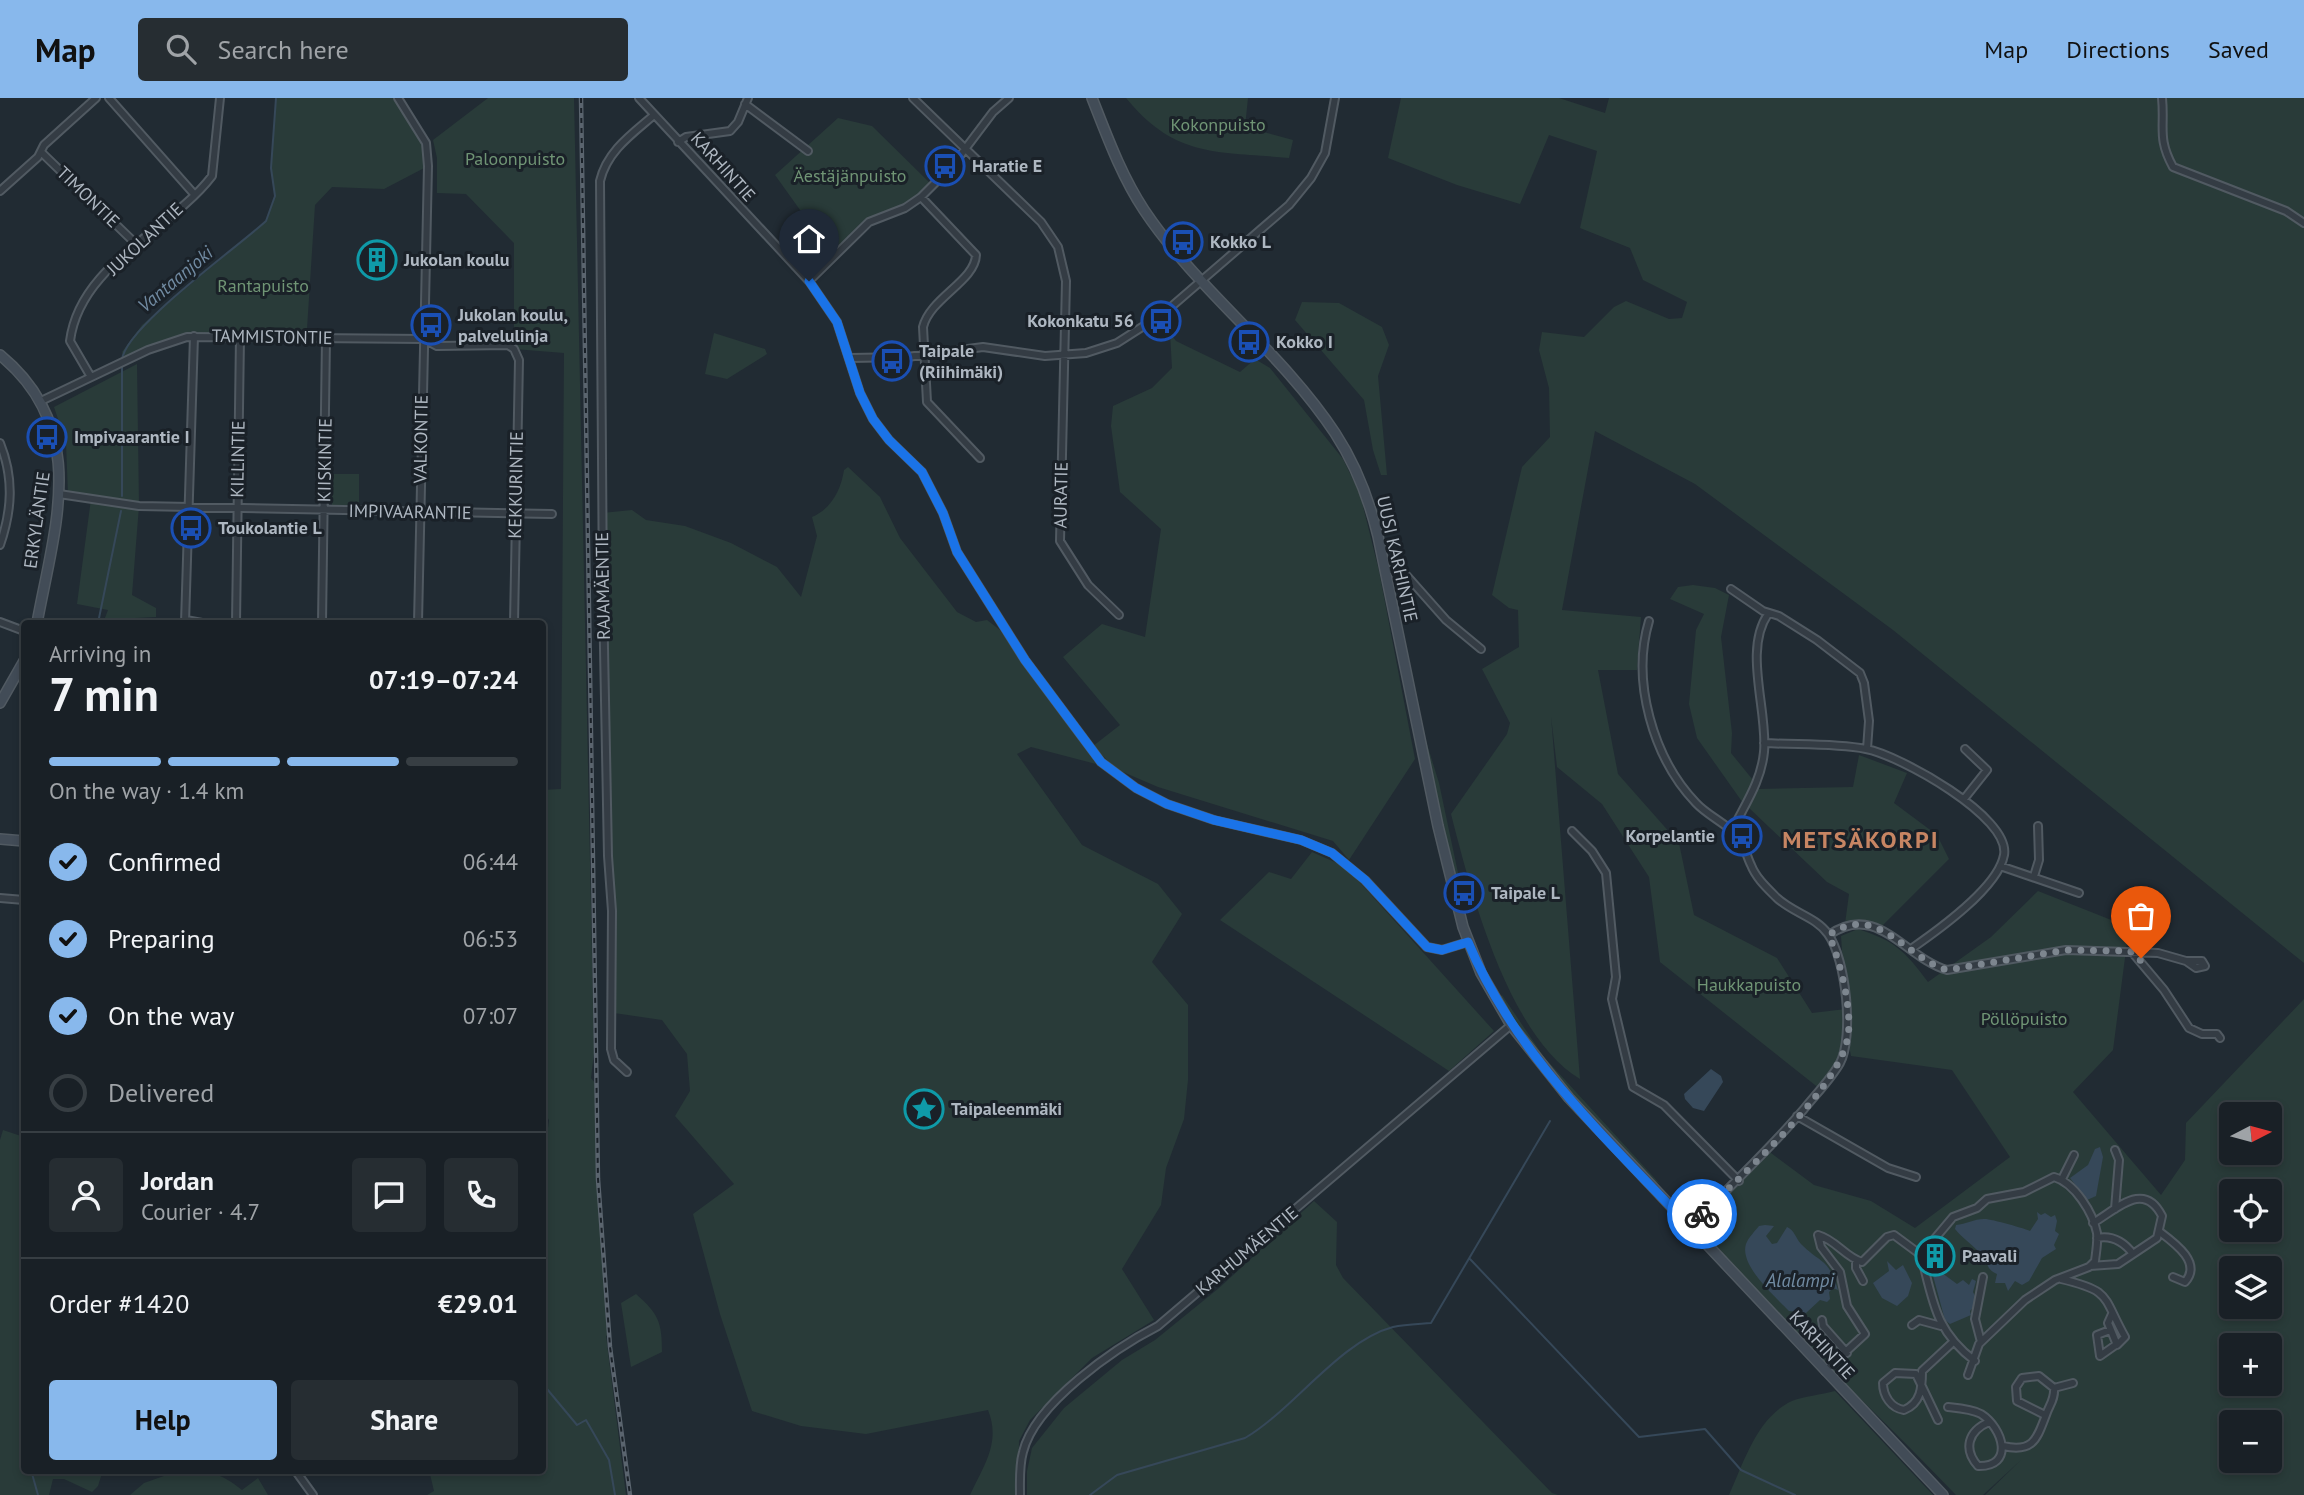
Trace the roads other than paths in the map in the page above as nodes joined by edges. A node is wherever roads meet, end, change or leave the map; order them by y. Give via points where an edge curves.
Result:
1 (96, 98) edge
2 (109, 98) edge
3 (220, 98) edge
4 (398, 98) edge
5 (639, 98) edge
6 (913, 98) edge
7 (1009, 98) edge
8 (1093, 98) edge
9 (1335, 98) edge
10 (2162, 98) edge
11 (746, 101) edge
12 (654, 115) junction
13 (678, 142) junction
14 (965, 150) junction
15 (808, 151) dead end
16 (41, 152) junction
17 (0, 191) edge
18 (194, 194) junction
19 (922, 197) junction
20 (2304, 223) edge
21 (136, 244) junction
22 (809, 281) junction
23 (1203, 281) junction
24 (194, 336) junction
25 (240, 337) junction
26 (326, 338) junction
27 (424, 339) junction
28 (514, 349) joint
29 (0, 355) edge
30 (1065, 355) junction
31 (924, 356) junction
32 (850, 358) junction
33 (91, 377) junction
34 (41, 401) junction
35 (0, 443) edge
36 (980, 458) dead end
37 (59, 494) junction
38 (188, 507) junction
39 (237, 508) junction
40 (324, 511) junction
41 (420, 512) junction
42 (516, 513) junction
43 (552, 514) dead end
44 (0, 545) edge
45 (1386, 570) junction
46 (1731, 589) dead end
47 (1768, 614) junction
48 (1119, 615) dead end
49 (38, 620) edge
50 (185, 620) edge
51 (236, 620) edge
52 (322, 620) edge
53 (418, 620) edge
54 (514, 620) edge
55 (1649, 621) dead end
56 (0, 622) edge
57 (21, 630) edge
58 (1480, 649) dead end
59 (21, 666) edge
60 (0, 703) edge
61 (1765, 743) junction
62 (1867, 749) junction
63 (1965, 749) dead end
64 (1964, 799) junction
65 (2038, 826) dead end
66 (1572, 831) dead end
67 (1732, 831) junction
68 (0, 839) edge
69 (21, 841) edge
70 (2000, 866) junction
71 (2034, 876) junction
72 (2079, 894) dead end
73 (0, 898) edge
74 (21, 900) edge
75 (1829, 935) junction
76 (1468, 942) junction
77 (1911, 949) junction
78 (2128, 951) junction
79 (2143, 952) junction
80 (2141, 961) junction
81 (2186, 961) dead end
82 (1511, 1025) junction
83 (2220, 1038) dead end
84 (627, 1072) dead end
85 (1797, 1116) junction
86 (2115, 1150) dead end
87 (2074, 1154) dead end
88 (1916, 1177) dead end
89 (2062, 1179) junction
90 (1739, 1181) junction
91 (2115, 1209) junction
92 (2093, 1223) junction
93 (1690, 1227) junction
94 (2160, 1232) junction
95 (2097, 1238) junction
96 (2133, 1254) junction
97 (1921, 1255) junction
98 (1856, 1260) junction
99 (2090, 1266) junction
100 (1983, 1277) dead end
101 (2173, 1278) dead end
102 (2059, 1279) junction
103 (1863, 1281) dead end
104 (2112, 1314) junction
105 (1822, 1320) dead end
106 (1912, 1325) dead end
107 (1941, 1326) junction
108 (2110, 1330) junction
109 (1981, 1342) junction
110 (1952, 1343) junction
111 (2117, 1344) junction
112 (1847, 1353) junction
113 (1975, 1362) junction
114 (1825, 1371) junction
115 (1968, 1375) dead end
116 (2073, 1383) dead end
117 (1922, 1384) junction
118 (2054, 1388) junction
119 (1948, 1407) dead end
120 (2045, 1415) junction
121 (1938, 1420) dead end
122 (1989, 1422) junction
123 (2003, 1446) junction
124 (298, 1474) edge
125 (313, 1495) edge
126 (1020, 1495) edge
127 (1942, 1495) edge

1 - 16 street
2 - 18 street
3 - 18 street, JUKOLANTIE via 212,177
4 - 27 street, VALKONTIE via 428,152
5 - 12 street, KARHINTIE
6 - 14 street, AURATIE
7 - 14 street
8 - 23 street, UUSI KARHINTIE via 1144,210
9 - 23 street via 1325,153 1311,178 1289,205
10 - 20 street via 2160,125 2165,153 2173,167 2286,211
11 - 13 street via 730,131
11 - 15 street
12 - 13 street, KARHINTIE
12 - 84 street, RAJAMÄENTIE via 614,151 603,166 600,181 611,1049 614,1060
13 - 22 street, KARHINTIE
14 - 19 street
14 - 30 street, AURATIE via 1041,222 1058,247 1065,268
16 - 17 street
16 - 21 street, TIMONTIE
18 - 21 street, JUKOLANTIE
19 - 22 street via 870,222
19 - 31 street via 976,256 973,268 926,316
21 - 33 street, JUKOLANTIE via 94,286 71,334 73,350
22 - 32 street, KARHINTIE via 837,322
23 - 30 street via 1147,326 1116,343
23 - 45 street, UUSI KARHINTIE via 1334,432 1366,492
24 - 25 street, TAMMISTONTIE
24 - 33 street, TAMMISTONTIE via 165,342
24 - 38 street
25 - 26 street, TAMMISTONTIE
25 - 39 street, KILLINTIE
26 - 27 street, TAMMISTONTIE
26 - 40 street, KIISKINTIE
27 - 28 street, TAMMISTONTIE via 437,346 508,345
27 - 41 street, VALKONTIE
28 - 42 street, KEKKURINTIE via 519,360
29 - 34 street, ERKYLÄNTIE
30 - 31 street via 983,347
30 - 48 street, AURATIE via 1060,541 1088,585
31 - 32 street
31 - 36 street via 927,402
32 - 76 street, KARHINTIE via 873,419 922,472 957,552 1025,660 1101,762 1167,804 1301,840 1332,853 1365,880 1427,947 1442,950
33 - 34 street, TAMMISTONTIE
34 - 37 street, ERKYLÄNTIE via 59,453
35 - 44 street via 11,494
37 - 38 street, IMPIVAARANTIE via 139,506
37 - 49 street, ERKYLÄNTIE
38 - 39 street, IMPIVAARANTIE
38 - 50 street
39 - 40 street, IMPIVAARANTIE
39 - 51 street, KILLINTIE
40 - 41 street, IMPIVAARANTIE
40 - 52 street, KIISKINTIE
41 - 42 street, IMPIVAARANTIE
41 - 53 street, VALKONTIE
42 - 43 street, IMPIVAARANTIE
42 - 54 street, KEKKURINTIE
45 - 58 street via 1407,576 1446,620
45 - 76 street, UUSI KARHINTIE via 1441,839
46 - 47 street
47 - 61 street via 1763,621 1758,678
47 - 62 street via 1817,640 1860,673 1868,707
55 - 67 street via 1642,661 1658,742 1666,762 1691,796
56 - 57 street
59 - 60 street
61 - 62 street
61 - 67 street via 1757,785
62 - 64 street via 1926,775
63 - 64 street via 1987,770
64 - 70 street via 2001,839 2004,855
65 - 71 street via 2039,860
66 - 90 street via 1606,873 1616,977 1613,1007 1633,1087 1664,1105
67 - 75 street via 1765,885 1792,911 1818,923
68 - 69 street
70 - 71 street
70 - 77 street via 1962,911
71 - 72 street
73 - 74 street
75 - 77 street via 1859,923
75 - 85 street via 1842,978 1848,1039 1840,1062
76 - 82 street, KARHINTIE
77 - 78 street via 1931,965 1959,970 2066,950
78 - 79 street
78 - 80 street
79 - 80 street
79 - 81 street
80 - 83 street via 2189,1028
82 - 93 street, KARHINTIE via 1569,1098
82 - 126 street, KARHUMÄENTIE via 1158,1326 1098,1362 1040,1418 1023,1452
85 - 88 street via 1888,1168
85 - 90 street
86 - 91 street via 2119,1160
87 - 89 street
89 - 92 street via 2086,1205
89 - 97 street via 2054,1177 2024,1192 1987,1199 1953,1217
90 - 93 street
91 - 92 street
91 - 94 street via 2133,1199 2156,1203 2162,1216
92 - 95 street
93 - 114 street, KARHINTIE
94 - 96 street
94 - 101 street via 2193,1268 2185,1282
95 - 96 street via 2120,1241
95 - 99 street via 2095,1261
96 - 99 street via 2118,1264
97 - 98 street via 1894,1236 1887,1237 1862,1262
97 - 107 street
98 - 103 street
98 - 112 street via 1829,1238 1818,1235 1821,1247 1840,1272 1847,1306 1866,1334
99 - 102 street
100 - 109 street via 1975,1319
102 - 104 street via 2093,1288 2110,1303
102 - 109 street via 2025,1300
104 - 108 street
104 - 111 street via 2125,1337
105 - 112 street
106 - 107 street via 1919,1320
107 - 110 street
108 - 111 street
108 - 111 street via 2097,1335 2100,1356
109 - 113 street
110 - 113 street
110 - 117 street via 1926,1364
112 - 114 street
113 - 115 street
114 - 127 street, KARHINTIE
116 - 118 street
117 - 117 street via 1913,1406 1904,1410 1892,1406 1883,1391 1883,1383 1895,1373 1916,1374
117 - 121 street
118 - 120 street via 2052,1407
118 - 120 street via 2031,1376 2015,1387 2023,1407
119 - 122 street via 1980,1413
120 - 123 street via 2035,1441 2022,1447
122 - 123 street via 2002,1437
122 - 123 street via 1975,1430 1968,1455 1978,1466 1987,1466 1997,1461
124 - 125 street

